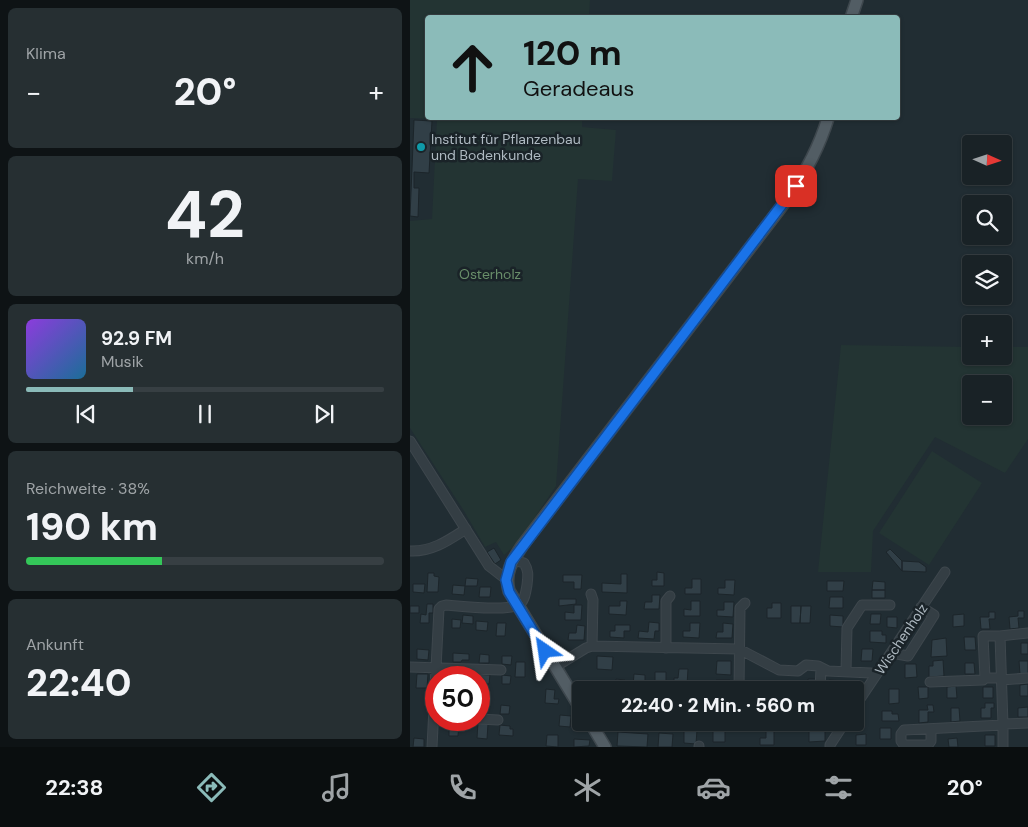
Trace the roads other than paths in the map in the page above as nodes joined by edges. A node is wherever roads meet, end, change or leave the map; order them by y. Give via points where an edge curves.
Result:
1 (857, 0) edge
2 (852, 15) edge
3 (827, 120) edge
4 (410, 441) edge
5 (466, 528) junction
6 (410, 551) edge
7 (511, 562) junction
8 (945, 572) dead end
9 (506, 580) junction
10 (591, 594) dead end
11 (670, 596) dead end
12 (745, 603) dead end
13 (517, 606) junction
14 (890, 606) dead end
15 (922, 607) junction
16 (1028, 633) edge
17 (1000, 636) junction
18 (592, 646) junction
19 (666, 648) junction
20 (739, 649) junction
21 (891, 653) junction
22 (436, 666) edge
23 (410, 667) edge
24 (555, 667) junction
25 (425, 668) edge
26 (821, 668) junction
27 (490, 670) edge
28 (501, 670) dead end
29 (846, 671) junction
30 (871, 673) dead end
31 (985, 678) junction
32 (1028, 678) edge
33 (1001, 679) junction
34 (739, 681) edge
35 (820, 681) edge
36 (930, 682) dead end
37 (864, 693) edge
38 (572, 694) edge
39 (490, 720) edge
40 (498, 720) dead end
41 (1028, 723) edge
42 (1003, 725) junction
43 (931, 729) junction
44 (434, 731) edge
45 (595, 731) edge
46 (839, 731) edge
47 (931, 744) edge
48 (432, 747) edge
49 (605, 747) edge
50 (830, 747) edge
51 (1003, 747) edge

1 - 2 main road
3 - 7 main road via 812,160 793,190
4 - 5 street
5 - 6 street via 432,548
5 - 9 street via 489,566
7 - 9 main road
7 - 13 street via 524,563 528,570 524,599
8 - 15 street, Wischenholz
9 - 13 main road
10 - 18 street
11 - 19 street via 666,600
12 - 20 street via 740,608
13 - 22 street via 442,606 438,613
13 - 24 main road
14 - 29 street via 862,605 847,628
15 - 21 street, Wischenholz
15 - 21 street via 934,615 908,656
16 - 17 street
17 - 31 street via 983,636
17 - 33 street
18 - 19 street
18 - 24 street
19 - 20 street
20 - 26 street via 780,670 798,671 806,665
20 - 34 street
21 - 37 street, Wischenholz
23 - 25 street
24 - 38 main road
26 - 29 street
26 - 35 street
27 - 28 street
29 - 30 street
31 - 33 street
31 - 36 street
32 - 33 street
33 - 42 street
39 - 40 street
41 - 42 street
42 - 43 street
42 - 51 street
43 - 47 street
43 - 47 street via 904,730 901,741 904,745
44 - 48 street
45 - 49 main road
46 - 50 street

